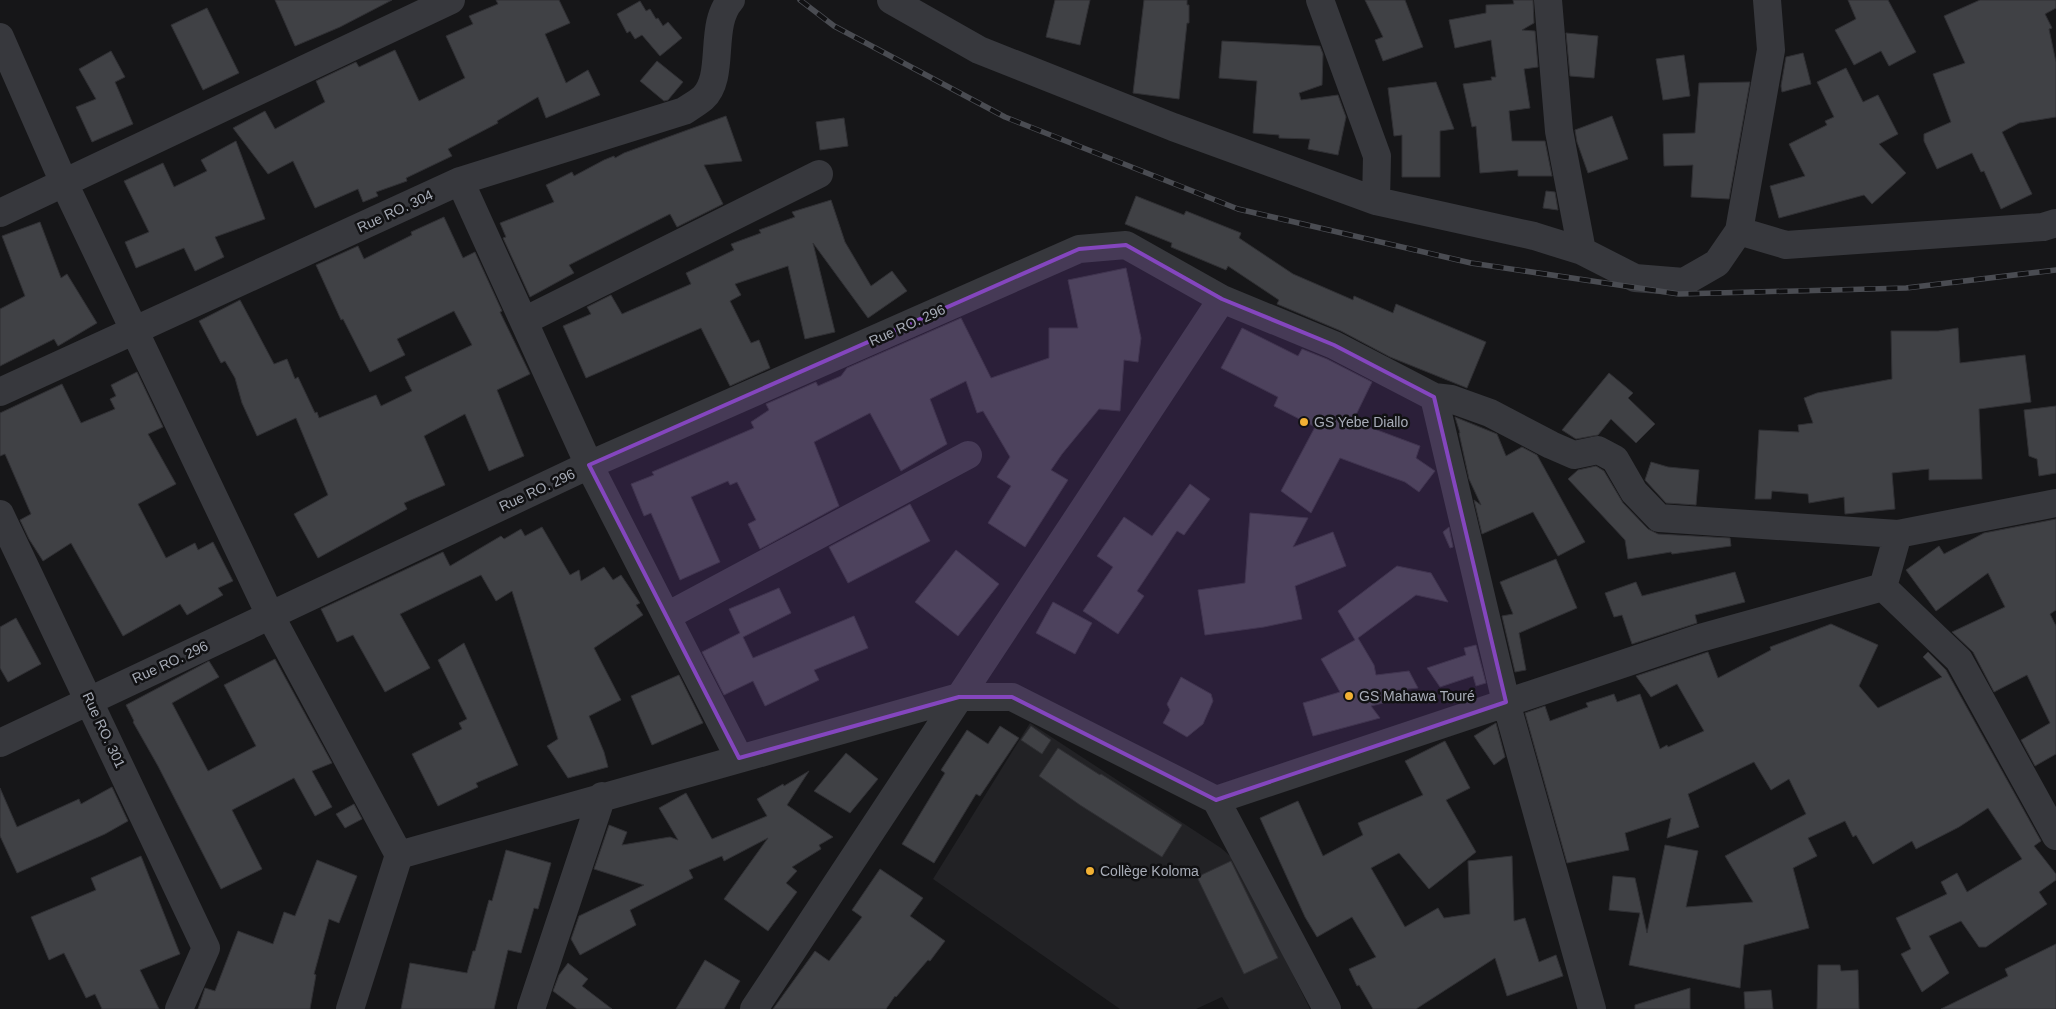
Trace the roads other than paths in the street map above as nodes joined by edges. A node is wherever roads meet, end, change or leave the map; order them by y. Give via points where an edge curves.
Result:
1 (452, 0) edge
2 (731, 0) edge
3 (891, 0) edge
4 (1320, 0) edge
5 (1548, 0) edge
6 (1767, 0) edge
7 (0, 37) edge
8 (819, 174) dead end
9 (460, 180) junction
10 (64, 183) junction
11 (1376, 201) junction
12 (0, 213) edge
13 (2056, 223) edge
14 (1739, 231) junction
15 (1582, 251) junction
16 (1222, 299) junction
17 (524, 320) junction
18 (134, 331) junction
19 (0, 392) edge
20 (1434, 397) junction
21 (968, 455) dead end
22 (589, 465) junction
23 (2056, 503) edge
24 (2, 525) edge
25 (1898, 534) junction
26 (1883, 587) junction
27 (270, 614) junction
28 (667, 616) junction
29 (959, 697) junction
30 (89, 700) junction
31 (1506, 702) junction
32 (0, 743) edge
33 (739, 758) junction
34 (602, 796) junction
35 (1216, 800) junction
36 (2056, 836) edge
37 (399, 855) junction
38 (179, 1009) edge
39 (350, 1009) edge
40 (531, 1009) edge
41 (754, 1009) edge
42 (1327, 1009) edge
43 (1592, 1009) edge

1 - 10 street
2 - 9 street, Rue RO. 304 via 719,28 714,80 704,97 684,112
3 - 11 street via 979,50 1173,127
4 - 11 street via 1377,156
5 - 15 street via 1559,131
6 - 14 street via 1772,50
7 - 10 street
8 - 17 street
9 - 17 street
9 - 18 street, Rue RO. 304
10 - 12 street
10 - 18 street
11 - 15 street via 1534,236
13 - 14 street via 2043,227 1786,245
14 - 15 street via 1717,263 1684,282 1635,278
16 - 20 street, Rue RO. 296 via 1334,345
16 - 22 street, Rue RO. 296 via 1126,245 1079,249
16 - 29 street
17 - 22 street
18 - 19 street, Rue RO. 304
18 - 27 street
20 - 25 street, Rue RO. 296 via 1451,399 1490,413 1574,456 1598,450 1615,459 1634,492 1659,518
20 - 31 street
21 - 28 street
22 - 27 street, Rue RO. 296
22 - 28 street
23 - 25 street, Rue RO. 296
24 - 30 street, Rue RO. 301
25 - 26 street
26 - 31 street via 1700,638
26 - 36 street via 1959,660
27 - 30 street, Rue RO. 296
27 - 37 street
28 - 33 street
29 - 33 street
29 - 35 street via 1012,697
29 - 41 street
30 - 32 street, Rue RO. 296
30 - 38 street, Rue RO. 301 via 206,948
31 - 35 street
31 - 43 street
33 - 34 street
34 - 37 street
34 - 40 street
35 - 42 street
37 - 39 street

